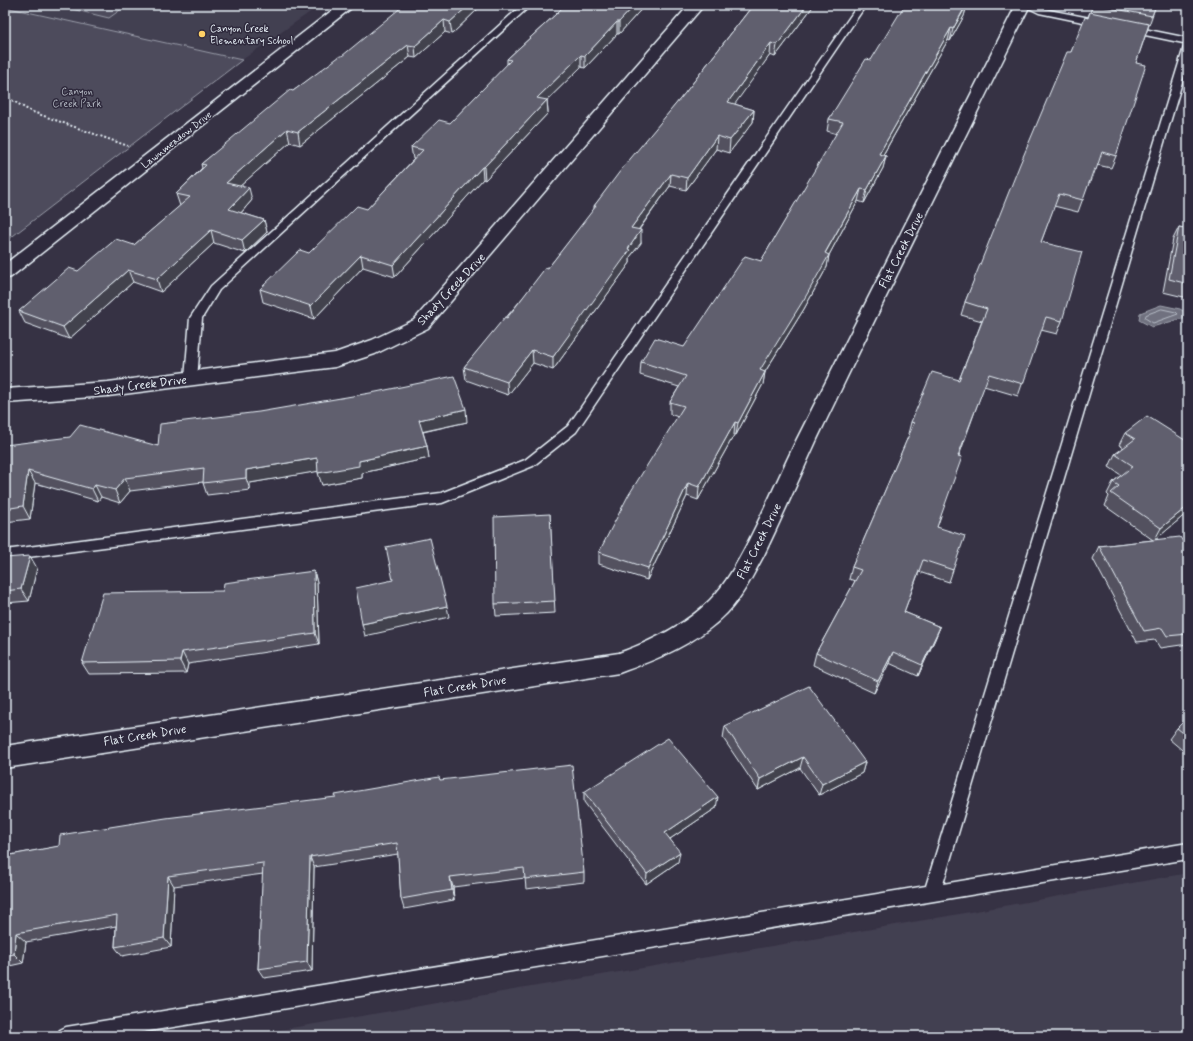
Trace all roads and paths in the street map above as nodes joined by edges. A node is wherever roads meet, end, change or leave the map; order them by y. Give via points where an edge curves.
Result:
1 (348, 5) edge
2 (526, 5) edge
3 (697, 5) edge
4 (862, 5) edge
5 (1023, 5) edge
6 (1027, 5) edge
7 (1188, 41) edge
8 (1188, 47) edge
9 (5, 96) edge
10 (128, 146) dead end
11 (5, 274) edge
12 (191, 379) junction
13 (5, 396) edge
14 (5, 555) edge
15 (5, 757) edge
16 (1188, 851) edge
17 (932, 892) junction
18 (66, 1036) edge

1 - 11 street, Lawnmeadow Drive
2 - 12 lane via 215,288 196,318
3 - 12 street, Shady Creek Drive via 421,324 353,356
4 - 14 lane via 572,429 529,463 442,498
5 - 15 street, Flat Creek Drive via 806,439 776,510 740,580 718,606 693,629 645,654 619,663
6 - 7 lane via 1042,11
8 - 17 lane
9 - 10 path via 30,111
12 - 13 street, Shady Creek Drive via 108,389
16 - 17 lane
17 - 18 lane

